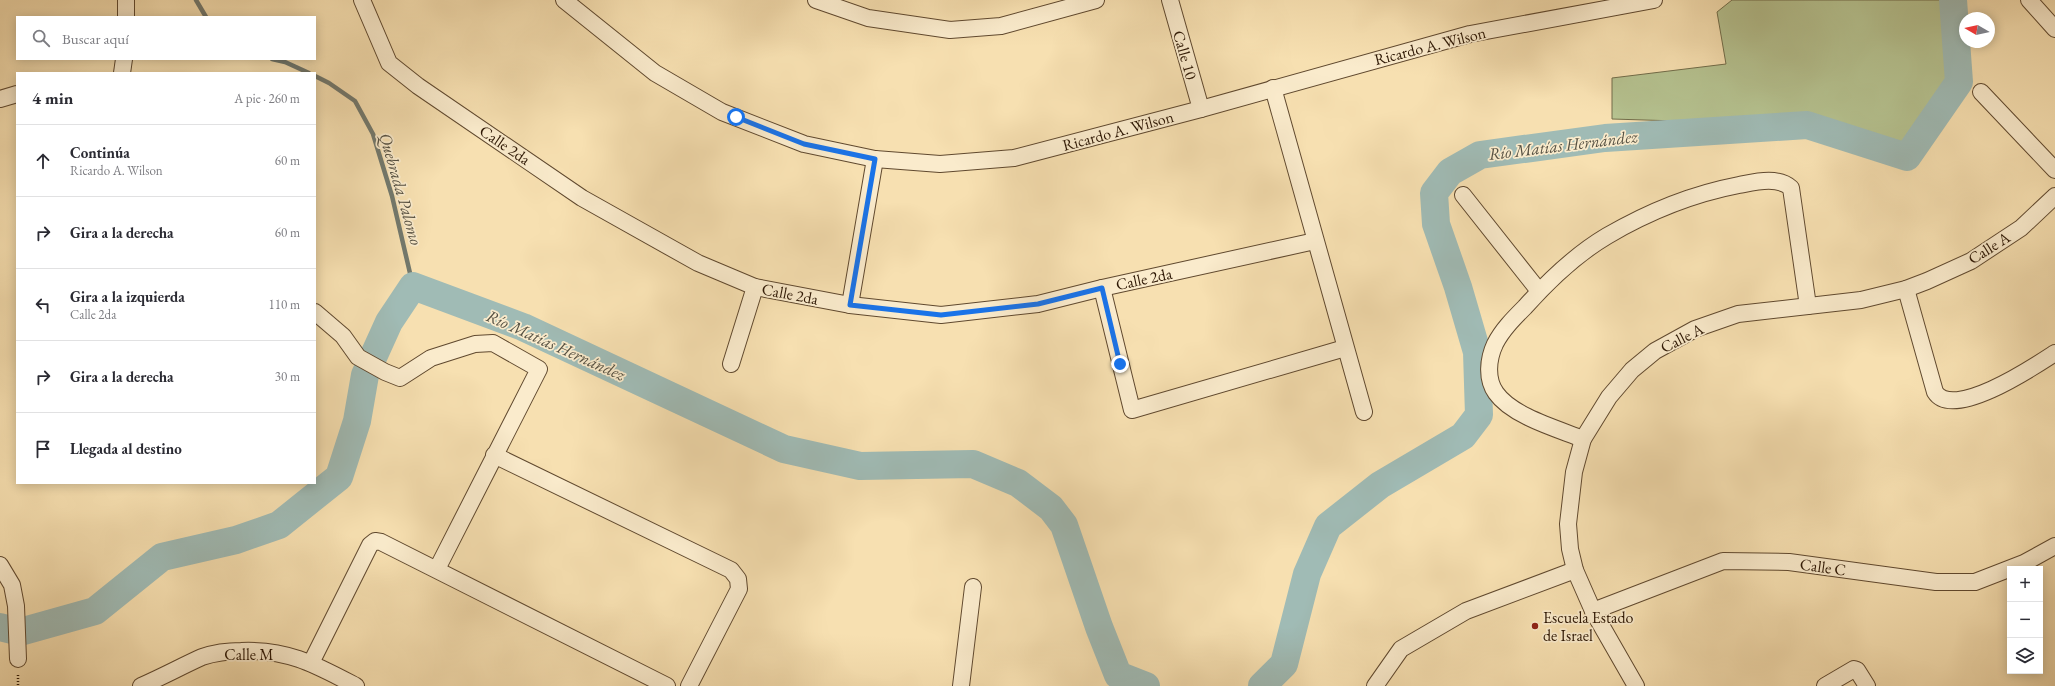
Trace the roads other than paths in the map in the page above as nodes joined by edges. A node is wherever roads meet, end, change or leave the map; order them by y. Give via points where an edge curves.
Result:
1 (126, 0) edge
2 (362, 0) edge
3 (564, 0) edge
4 (816, 0) edge
5 (1096, 0) edge
6 (1170, 0) edge
7 (1654, 0) edge
8 (2029, 0) edge
9 (126, 16) edge
10 (2055, 29) edge
11 (124, 60) edge
12 (122, 72) edge
13 (1273, 88) junction
14 (1981, 92) dead end
15 (16, 94) edge
16 (0, 99) edge
17 (1201, 109) junction
18 (875, 159) junction
19 (2055, 170) edge
20 (1463, 195) dead end
21 (2055, 196) edge
22 (1315, 241) junction
23 (755, 287) junction
24 (1102, 288) junction
25 (1906, 289) junction
26 (1539, 291) junction
27 (850, 305) junction
28 (1808, 306) junction
29 (316, 313) edge
30 (1346, 348) junction
31 (2055, 353) edge
32 (731, 364) dead end
33 (1364, 412) dead end
34 (1583, 439) junction
35 (494, 455) junction
36 (2055, 546) edge
37 (0, 565) edge
38 (437, 569) junction
39 (1575, 570) junction
40 (973, 586) dead end
41 (1593, 611) junction
42 (18, 660) dead end
43 (311, 663) junction
44 (141, 686) edge
45 (356, 686) edge
46 (667, 686) edge
47 (689, 686) edge
48 (961, 686) edge
49 (1375, 686) edge
50 (1636, 686) edge
51 (1825, 686) edge
52 (1867, 686) edge

1 - 9 street
2 - 23 street, Calle 2da via 389,63 418,86 582,198 698,263
3 - 18 street, Ricardo A. Wilson via 655,73 722,112 804,144
4 - 5 street via 868,18 950,30 1001,26
6 - 17 street, Calle 10
7 - 13 street, Ricardo A. Wilson via 1470,34
8 - 10 street
11 - 12 street
13 - 17 street, Ricardo A. Wilson
13 - 22 street
14 - 19 street
15 - 16 street
17 - 18 street, Ricardo A. Wilson via 1014,158 940,164
18 - 27 street
20 - 26 street
21 - 25 street, Calle A via 2021,228 1972,261
22 - 24 street, Calle 2da
22 - 30 street
23 - 27 street, Calle 2da
23 - 32 street
24 - 27 street, Calle 2da via 1038,304 941,315
24 - 30 street via 1132,410
25 - 28 street, Calle A via 1861,300
25 - 31 street via 1935,392 1941,398 1950,401 1967,399 2018,377
26 - 28 street via 1571,260 1607,236 1681,200 1720,188 1778,182 1786,183 1791,188
26 - 34 street via 1505,328 1495,345 1488,364 1492,388 1503,401 1526,416
28 - 34 street, Calle A via 1738,314 1695,328 1655,351 1632,370 1609,397
29 - 35 street via 343,336 358,357 400,378 431,358 475,344 493,343 539,369
30 - 33 street
34 - 39 street, Calle A via 1574,472 1568,524
35 - 38 street
35 - 47 street via 731,570 738,579 739,589
36 - 41 street, Calle C via 2024,563 1975,582 1936,582 1789,562 1723,561
37 - 42 street via 12,585 16,606
38 - 43 street via 374,541 370,544
38 - 46 street
39 - 41 street, Calle A
39 - 49 street via 1466,612 1401,648
40 - 48 street
41 - 50 street, Calle A
43 - 44 street, Calle M via 286,654 259,650 228,651 203,657
43 - 45 street, Calle M
51 - 52 street via 1854,669

